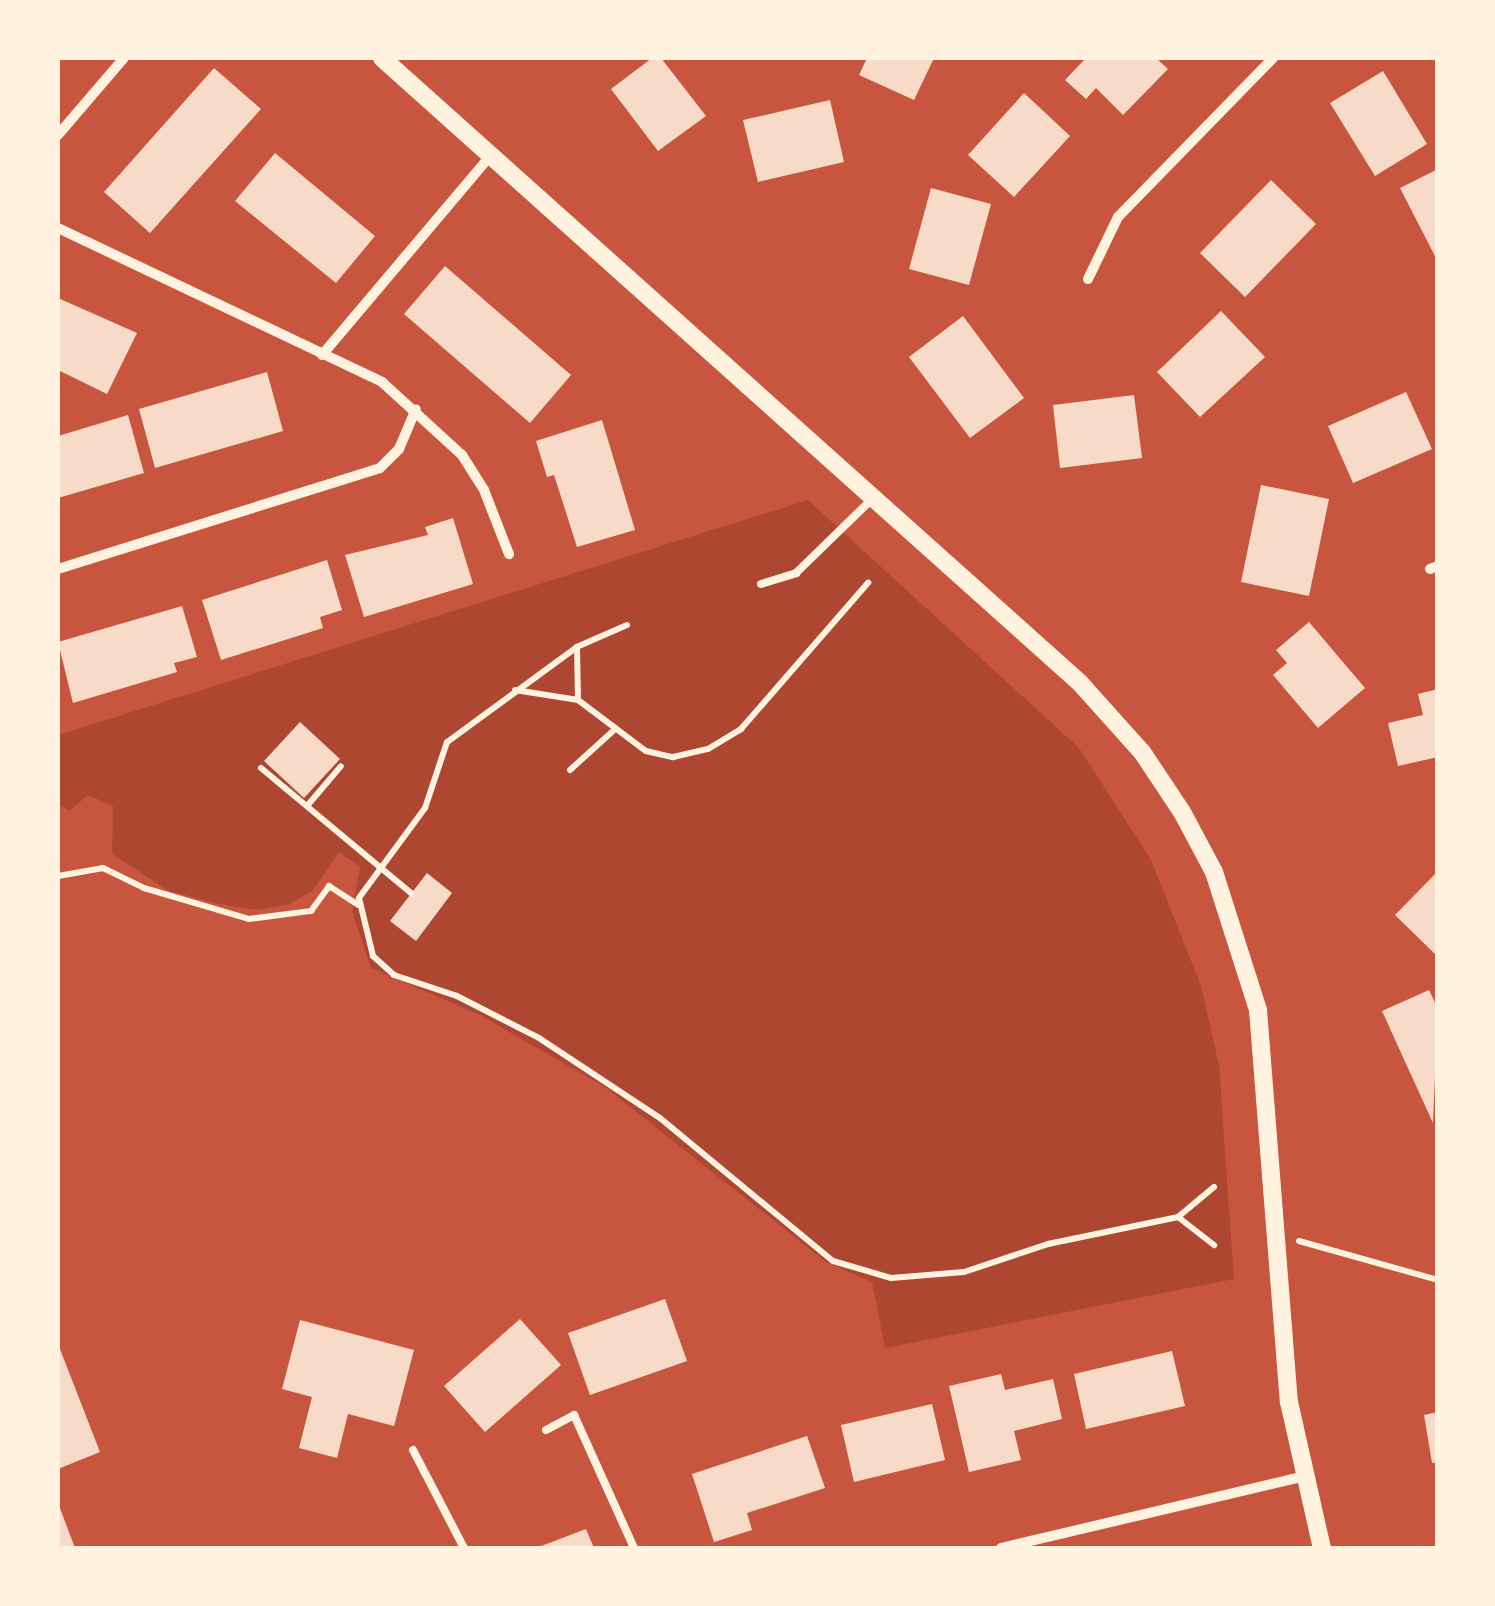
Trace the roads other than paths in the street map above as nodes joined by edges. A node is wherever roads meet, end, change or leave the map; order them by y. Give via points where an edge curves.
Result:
1 (124, 58) edge
2 (382, 58) edge
3 (1274, 58) edge
4 (58, 134) edge
5 (491, 155) junction
6 (58, 228) edge
7 (1088, 279) dead end
8 (322, 355) junction
9 (416, 409) junction
10 (876, 494) junction
11 (509, 554) dead end
12 (58, 569) edge
13 (761, 584) dead end
14 (546, 1430) dead end
15 (413, 1450) dead end
16 (1302, 1477) junction
17 (464, 1548) edge
18 (634, 1548) edge
19 (1001, 1548) edge
20 (1322, 1548) edge

1 - 4 street
2 - 5 street
3 - 7 street via 1118,217
5 - 8 street
5 - 10 street
6 - 8 street
8 - 9 street via 382,382
9 - 11 street via 462,456 484,490
9 - 12 street via 400,449 380,468
10 - 13 lane via 796,573
10 - 16 street via 1080,683 1142,752 1214,872 1258,1010
14 - 18 lane via 574,1416
15 - 17 lane
16 - 19 street
16 - 20 street

